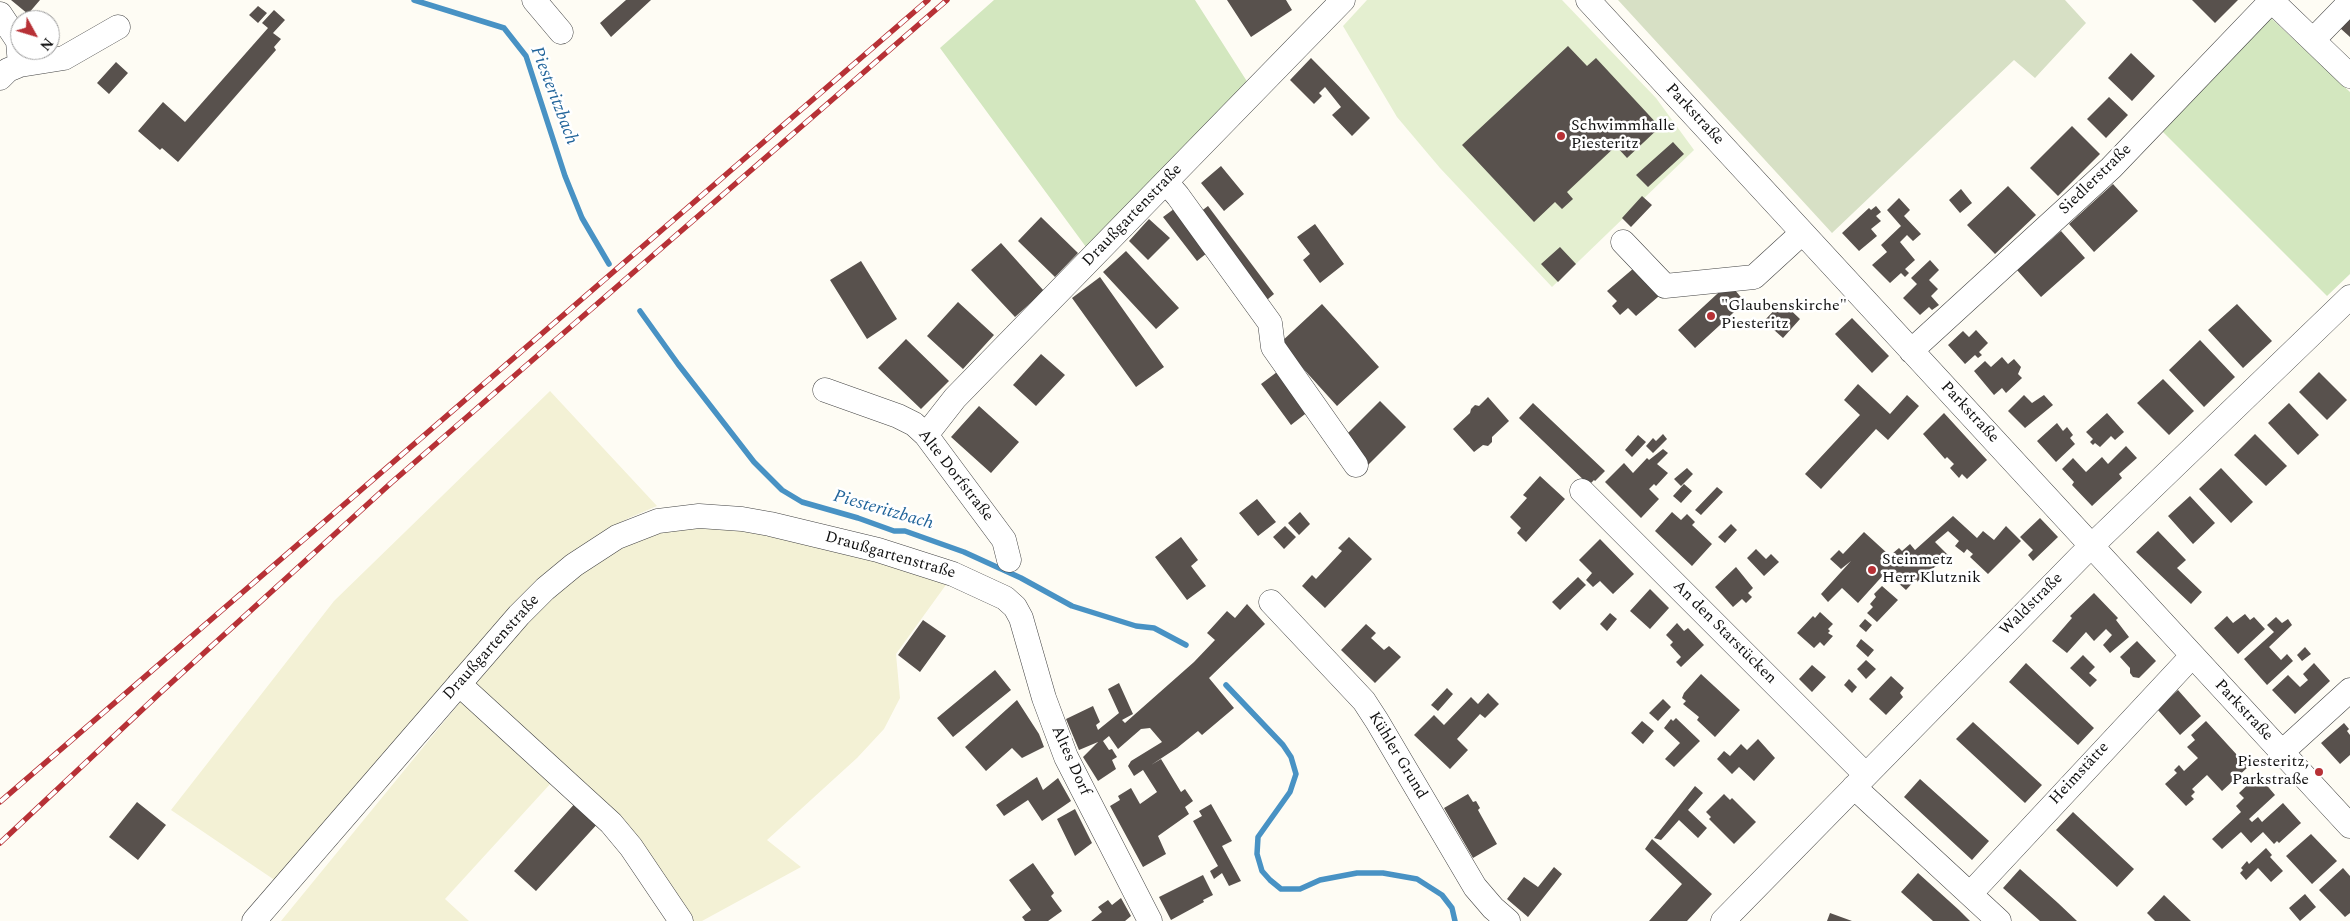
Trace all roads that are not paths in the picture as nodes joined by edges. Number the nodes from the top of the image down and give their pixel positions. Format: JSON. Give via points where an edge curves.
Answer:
{"nodes":[{"id":1,"x":534,"y":0,"type":"edge"},
{"id":2,"x":1343,"y":0,"type":"edge"},
{"id":3,"x":1588,"y":0,"type":"edge"},
{"id":4,"x":2272,"y":0,"type":"edge"},
{"id":5,"x":2350,"y":2,"type":"edge"},
{"id":6,"x":0,"y":14,"type":"edge"},
{"id":7,"x":118,"y":28,"type":"dead end"},
{"id":8,"x":561,"y":32,"type":"dead end"},
{"id":9,"x":2312,"y":40,"type":"junction"},
{"id":10,"x":20,"y":65,"type":"junction"},
{"id":11,"x":2350,"y":76,"type":"edge"},
{"id":12,"x":0,"y":78,"type":"edge"},
{"id":13,"x":1166,"y":182,"type":"junction"},
{"id":14,"x":1802,"y":233,"type":"junction"},
{"id":15,"x":1623,"y":242,"type":"dead end"},
{"id":16,"x":2350,"y":298,"type":"edge"},
{"id":17,"x":1911,"y":350,"type":"junction"},
{"id":18,"x":826,"y":390,"type":"dead end"},
{"id":19,"x":926,"y":435,"type":"junction"},
{"id":20,"x":1356,"y":465,"type":"dead end"},
{"id":21,"x":1582,"y":492,"type":"dead end"},
{"id":22,"x":2092,"y":546,"type":"junction"},
{"id":23,"x":1009,"y":560,"type":"dead end"},
{"id":24,"x":1005,"y":598,"type":"joint"},
{"id":25,"x":1271,"y":602,"type":"dead end"},
{"id":26,"x":2192,"y":656,"type":"junction"},
{"id":27,"x":459,"y":684,"type":"junction"},
{"id":28,"x":2350,"y":690,"type":"edge"},
{"id":29,"x":2282,"y":752,"type":"junction"},
{"id":30,"x":1860,"y":781,"type":"junction"},
{"id":31,"x":2350,"y":826,"type":"edge"},
{"id":32,"x":1970,"y":894,"type":"junction"},
{"id":33,"x":254,"y":921,"type":"edge"},
{"id":34,"x":680,"y":921,"type":"edge"},
{"id":35,"x":1150,"y":921,"type":"edge"},
{"id":36,"x":1508,"y":921,"type":"edge"},
{"id":37,"x":1723,"y":921,"type":"edge"},
{"id":38,"x":1999,"y":921,"type":"edge"}],
"edges":[{"from":1,"to":8,"type":"street"},
{"from":2,"to":13,"type":"street","name":"Draußgartenstraße"},
{"from":3,"to":14,"type":"street","name":"Parkstraße"},
{"from":4,"to":9,"type":"street"},
{"from":4,"to":17,"type":"street","name":"Siedlerstraße","via":[[2111,168]]},
{"from":5,"to":9,"type":"street"},
{"from":6,"to":10,"type":"street","via":[[18,41]]},
{"from":7,"to":10,"type":"street","via":[[64,58]]},
{"from":9,"to":11,"type":"street"},
{"from":10,"to":12,"type":"street"},
{"from":13,"to":19,"type":"street","name":"Draußgartenstraße","via":[[955,398]]},
{"from":13,"to":20,"type":"street","via":[[1270,323],[1274,347]]},
{"from":14,"to":15,"type":"street","via":[[1754,277],[1665,286]]},
{"from":14,"to":17,"type":"street","name":"Parkstraße"},
{"from":16,"to":22,"type":"street","name":"Waldstraße"},
{"from":17,"to":22,"type":"street","name":"Parkstraße"},
{"from":18,"to":19,"type":"street","name":"Alte Dorfstraße","via":[[898,416]]},
{"from":19,"to":23,"type":"street","name":"Alte Dorfstraße","via":[[1004,540]]},
{"from":21,"to":30,"type":"street","name":"An den Starstücken"},
{"from":22,"to":26,"type":"street","name":"Parkstraße"},
{"from":22,"to":30,"type":"street","name":"Waldstraße"},
{"from":24,"to":27,"type":"street","name":"Draußgartenstraße","via":[[954,574],[842,541],[742,519],[679,517],[658,520],[593,551],[574,565],[519,614]]},
{"from":24,"to":35,"type":"street","name":"Altes Dorf","via":[[1021,618],[1044,698],[1066,756]]},
{"from":25,"to":36,"type":"street","name":"Kühler Grund","via":[[1364,701],[1475,887]]},
{"from":26,"to":29,"type":"street","name":"Parkstraße"},
{"from":26,"to":32,"type":"street","name":"Heimstätte"},
{"from":27,"to":33,"type":"street","name":"Draußgartenstraße"},
{"from":27,"to":34,"type":"street","via":[[611,823],[631,847]]},
{"from":28,"to":29,"type":"street"},
{"from":29,"to":31,"type":"street","name":"Parkstraße"},
{"from":30,"to":32,"type":"street"},
{"from":30,"to":37,"type":"street","name":"Waldstraße"},
{"from":32,"to":38,"type":"street"}]}
